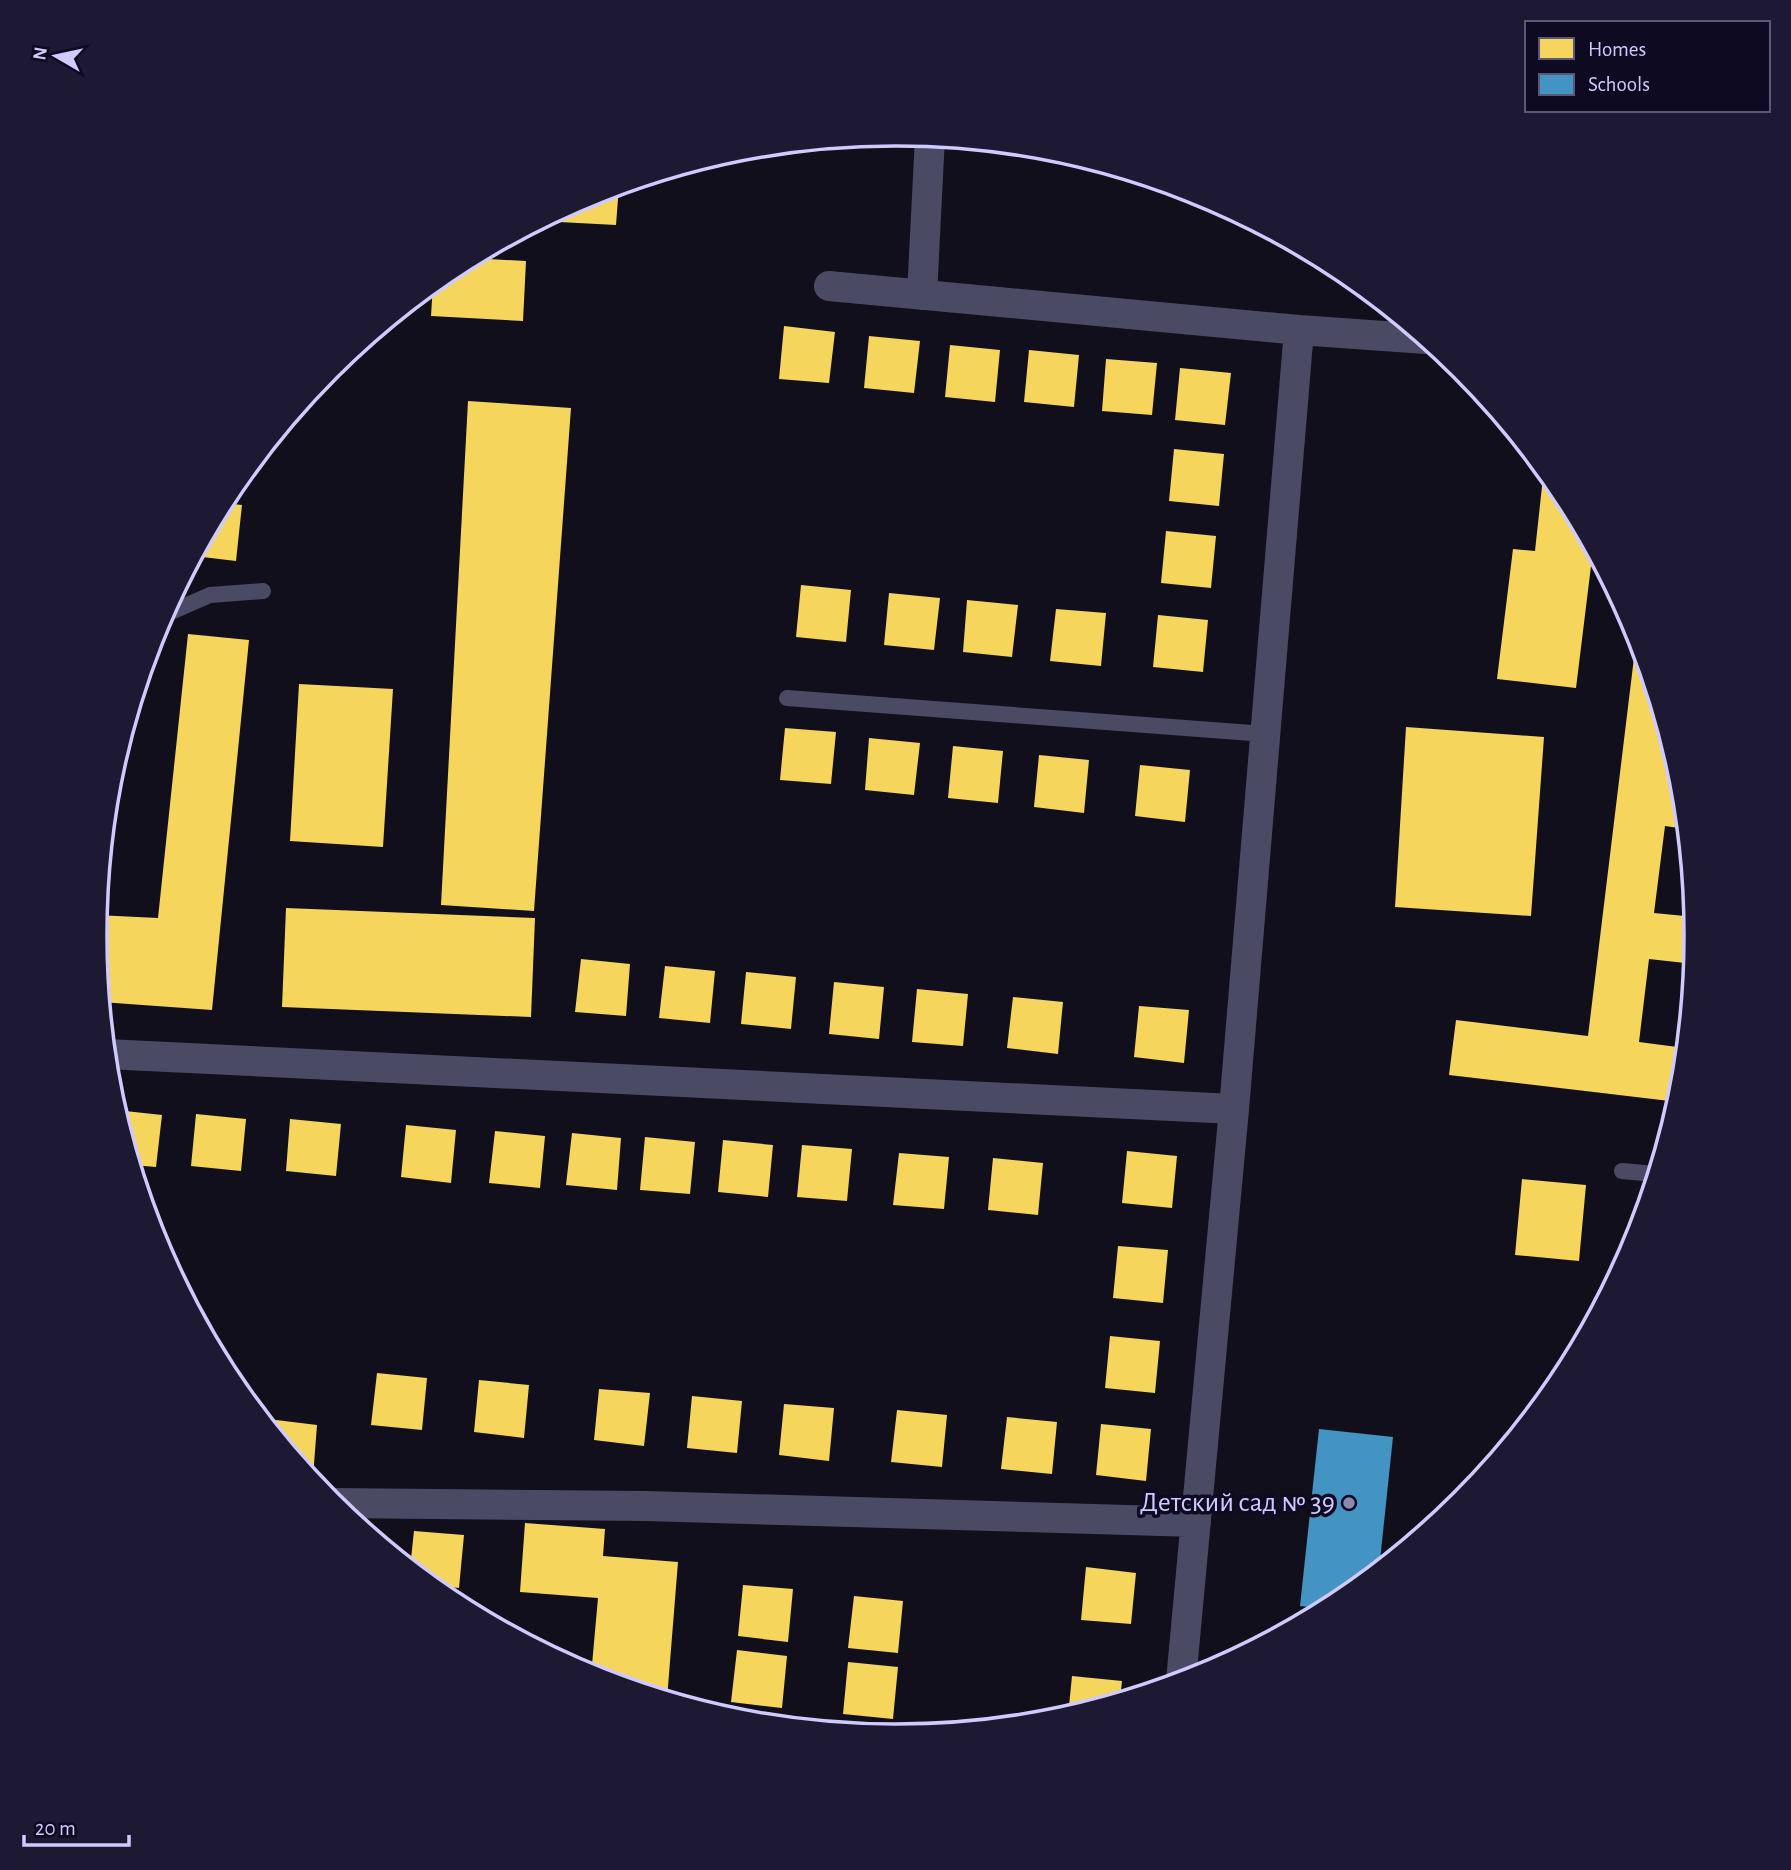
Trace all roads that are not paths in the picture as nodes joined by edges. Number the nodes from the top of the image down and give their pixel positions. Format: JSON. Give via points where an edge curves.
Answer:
{"nodes":[{"id":1,"x":929,"y":147,"type":"edge"},
{"id":2,"x":829,"y":286,"type":"dead end"},
{"id":3,"x":922,"y":295,"type":"junction"},
{"id":4,"x":1299,"y":330,"type":"junction"},
{"id":5,"x":1411,"y":338,"type":"edge"},
{"id":6,"x":263,"y":591,"type":"dead end"},
{"id":7,"x":178,"y":609,"type":"edge"},
{"id":8,"x":786,"y":698,"type":"dead end"},
{"id":9,"x":1265,"y":733,"type":"junction"},
{"id":10,"x":116,"y":1054,"type":"edge"},
{"id":11,"x":1234,"y":1108,"type":"junction"},
{"id":12,"x":1622,"y":1171,"type":"dead end"},
{"id":13,"x":1647,"y":1173,"type":"edge"},
{"id":14,"x":349,"y":1503,"type":"edge"},
{"id":15,"x":1196,"y":1522,"type":"junction"},
{"id":16,"x":1182,"y":1670,"type":"edge"}],
"edges":[{"from":1,"to":3,"type":"street"},
{"from":2,"to":3,"type":"street"},
{"from":3,"to":4,"type":"street"},
{"from":4,"to":5,"type":"street"},
{"from":4,"to":9,"type":"street"},
{"from":6,"to":7,"type":"lane","via":[[209,595]]},
{"from":8,"to":9,"type":"lane"},
{"from":9,"to":11,"type":"street"},
{"from":10,"to":11,"type":"street"},
{"from":11,"to":15,"type":"street"},
{"from":12,"to":13,"type":"lane"},
{"from":14,"to":15,"type":"street","via":[[646,1506]]},
{"from":15,"to":16,"type":"street"}]}
